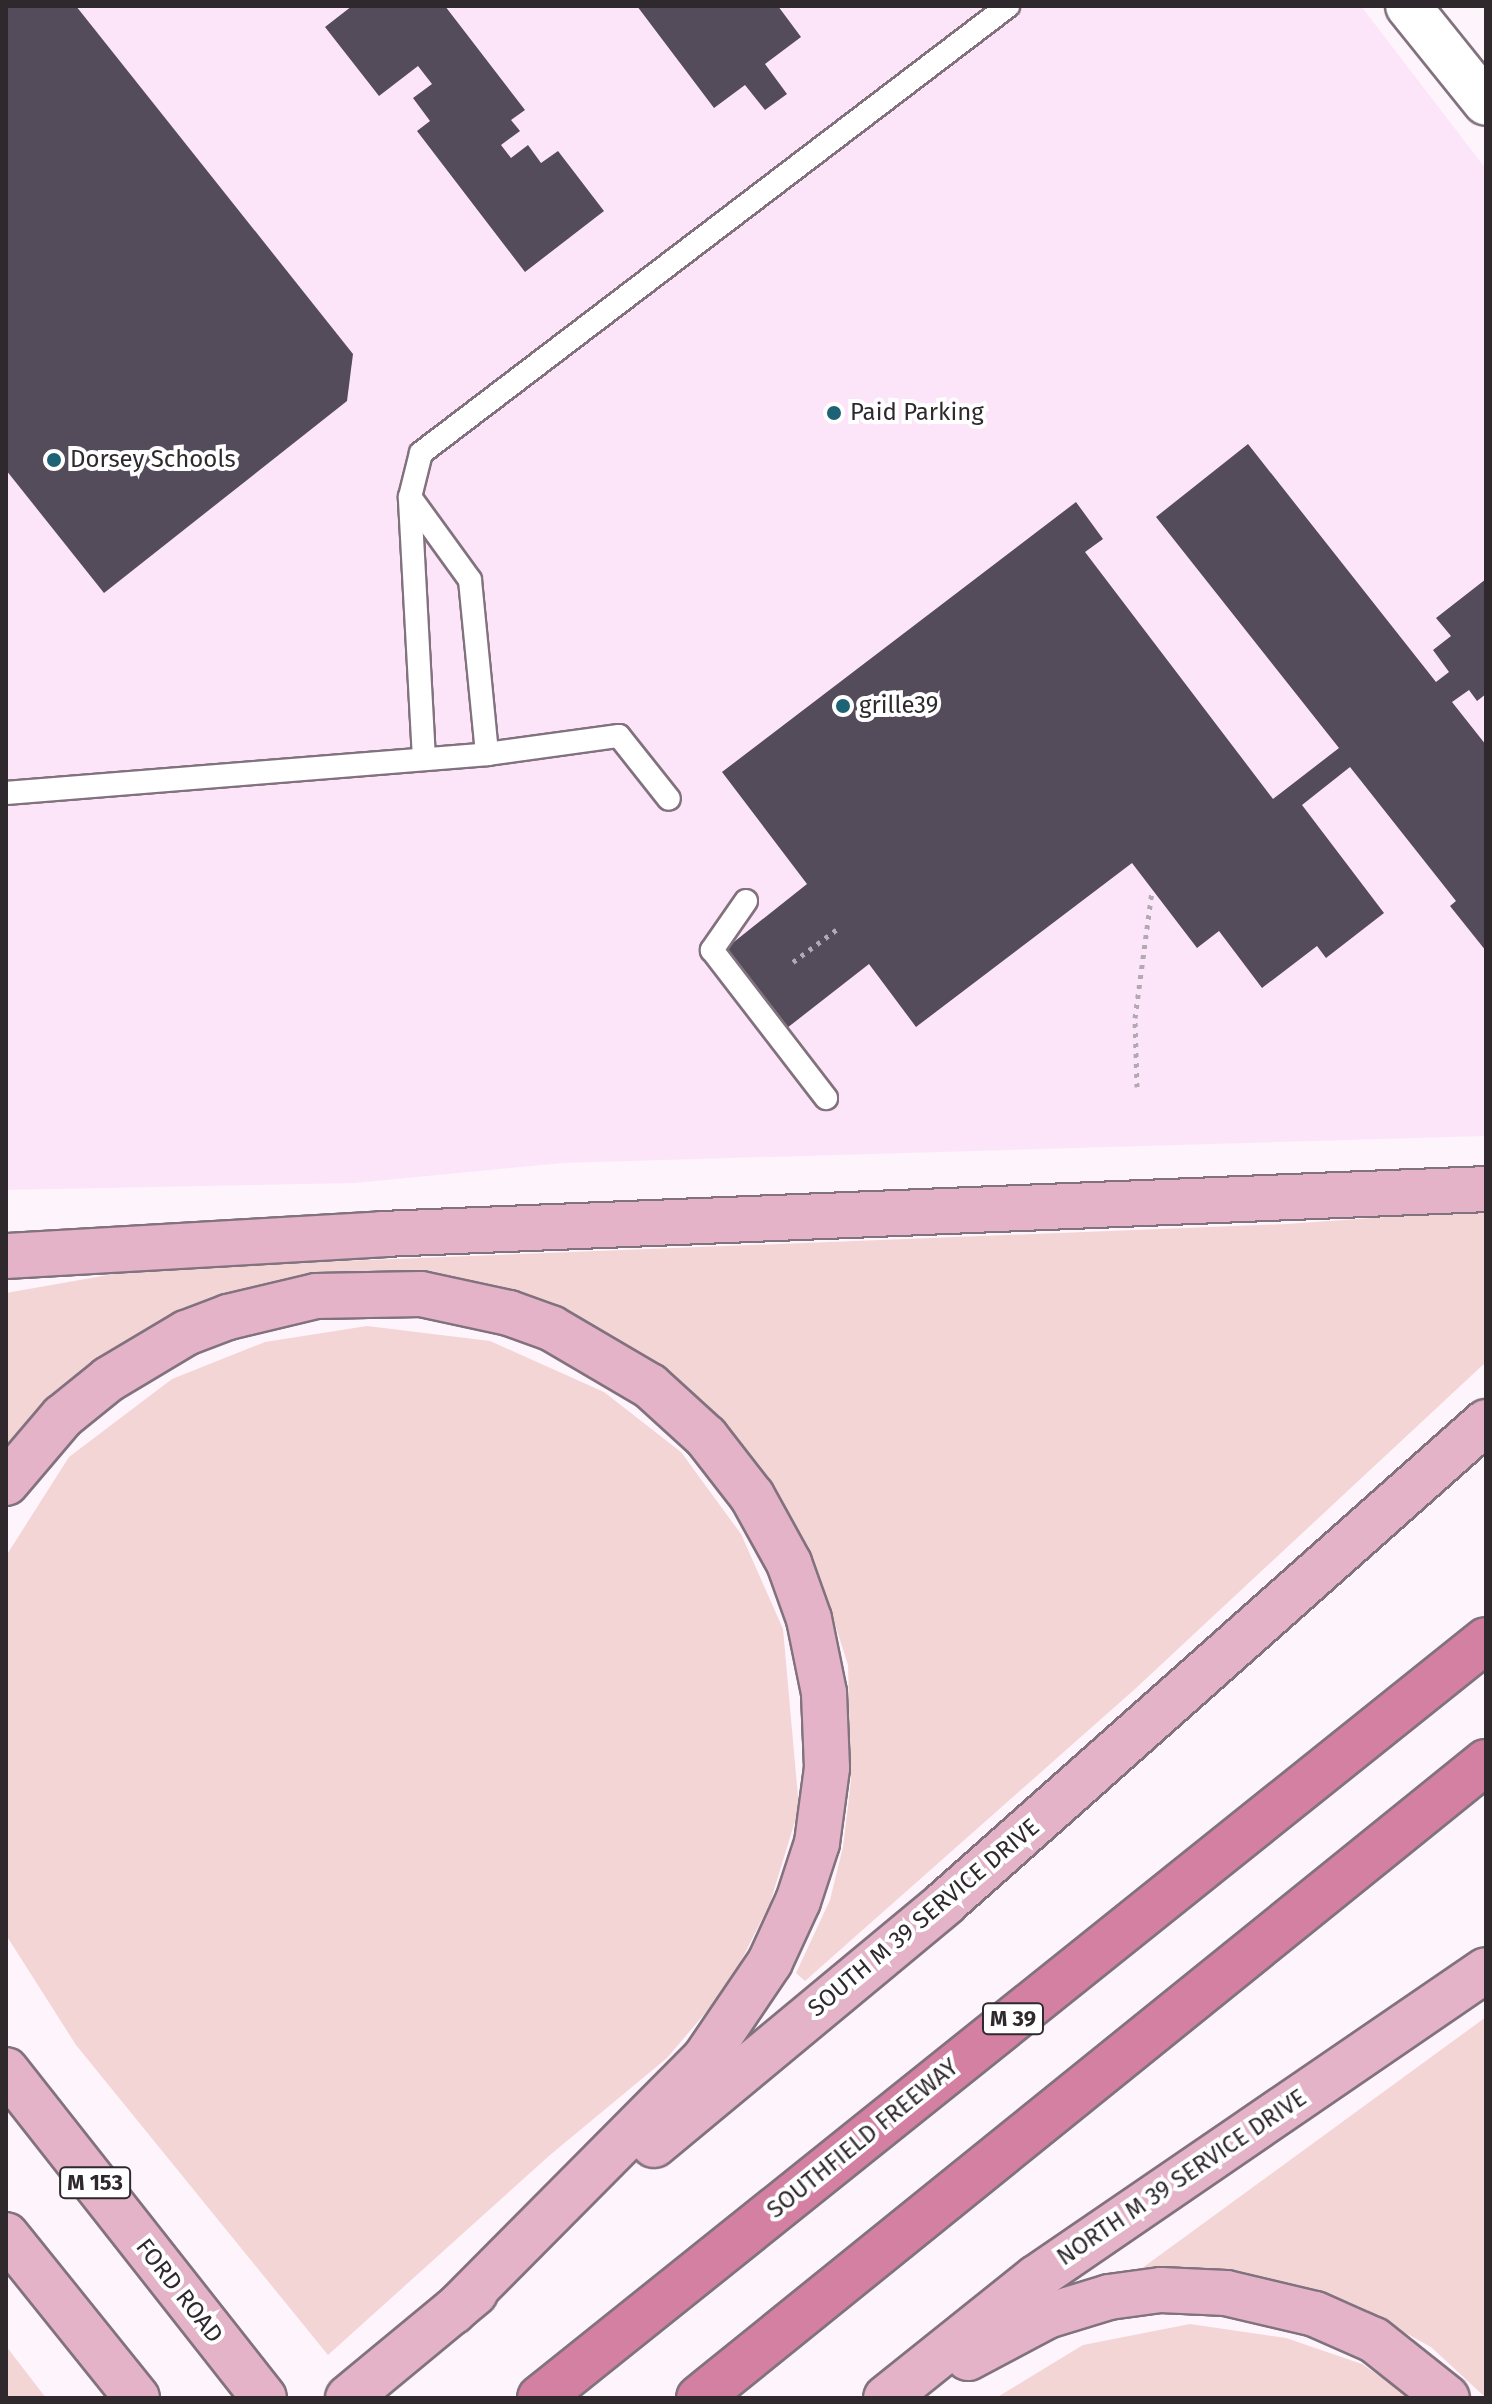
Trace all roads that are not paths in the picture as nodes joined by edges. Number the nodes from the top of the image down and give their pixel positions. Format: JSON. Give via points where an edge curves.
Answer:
{"nodes":[{"id":1,"x":1008,"y":6,"type":"edge"},
{"id":2,"x":1408,"y":6,"type":"edge"},
{"id":3,"x":1486,"y":103,"type":"edge"},
{"id":4,"x":410,"y":497,"type":"junction"},
{"id":5,"x":487,"y":754,"type":"junction"},
{"id":6,"x":424,"y":759,"type":"junction"},
{"id":7,"x":6,"y":793,"type":"edge"},
{"id":8,"x":669,"y":799,"type":"dead end"},
{"id":9,"x":746,"y":901,"type":"dead end"},
{"id":10,"x":826,"y":1098,"type":"dead end"},
{"id":11,"x":1486,"y":1189,"type":"edge"},
{"id":12,"x":6,"y":1256,"type":"edge"},
{"id":13,"x":1486,"y":1422,"type":"edge"},
{"id":14,"x":6,"y":1483,"type":"edge"},
{"id":15,"x":1486,"y":1640,"type":"edge"},
{"id":16,"x":1486,"y":1762,"type":"edge"},
{"id":17,"x":1486,"y":1970,"type":"edge"},
{"id":18,"x":6,"y":2070,"type":"edge"},
{"id":19,"x":6,"y":2235,"type":"edge"},
{"id":20,"x":453,"y":2312,"type":"junction"},
{"id":21,"x":130,"y":2388,"type":"edge"},
{"id":22,"x":264,"y":2398,"type":"edge"},
{"id":23,"x":348,"y":2398,"type":"edge"},
{"id":24,"x":540,"y":2398,"type":"edge"},
{"id":25,"x":699,"y":2398,"type":"edge"},
{"id":26,"x":886,"y":2398,"type":"edge"},
{"id":27,"x":894,"y":2398,"type":"edge"},
{"id":28,"x":1447,"y":2398,"type":"edge"}],
"edges":[{"from":1,"to":4,"type":"lane","via":[[421,453]]},
{"from":2,"to":3,"type":"street"},
{"from":4,"to":5,"type":"lane","via":[[470,580]]},
{"from":4,"to":6,"type":"lane"},
{"from":5,"to":6,"type":"lane"},
{"from":5,"to":8,"type":"lane","via":[[619,736]]},
{"from":6,"to":7,"type":"lane"},
{"from":9,"to":10,"type":"lane","via":[[712,950]]},
{"from":11,"to":12,"type":"main road","via":[[382,1234]]},
{"from":13,"to":20,"type":"main road","name":"SOUTH M 39 SERVICE DRIVE","via":[[945,1903]]},
{"from":14,"to":20,"type":"main road","via":[[62,1417],[109,1379],[186,1333],[242,1312],[316,1296],[421,1294],[551,1328],[650,1386],[706,1437],[752,1496],[781,1549],[809,1619],[824,1693],[827,1768],[817,1843],[798,1901],[770,1962],[705,2058]]},
{"from":15,"to":24,"type":"highway","name":"SOUTHFIELD FREEWAY","number":"M 39"},
{"from":16,"to":25,"type":"highway"},
{"from":17,"to":26,"type":"main road","name":"NORTH M 39 SERVICE DRIVE","via":[[1036,2278]]},
{"from":18,"to":22,"type":"main road","name":"FORD ROAD","number":"M 153"},
{"from":19,"to":21,"type":"main road"},
{"from":20,"to":23,"type":"main road","name":"SOUTH M 39 SERVICE DRIVE"},
{"from":27,"to":28,"type":"main road","via":[[1047,2316],[1109,2297],[1161,2290],[1226,2293],[1315,2314],[1374,2340]]}]}
